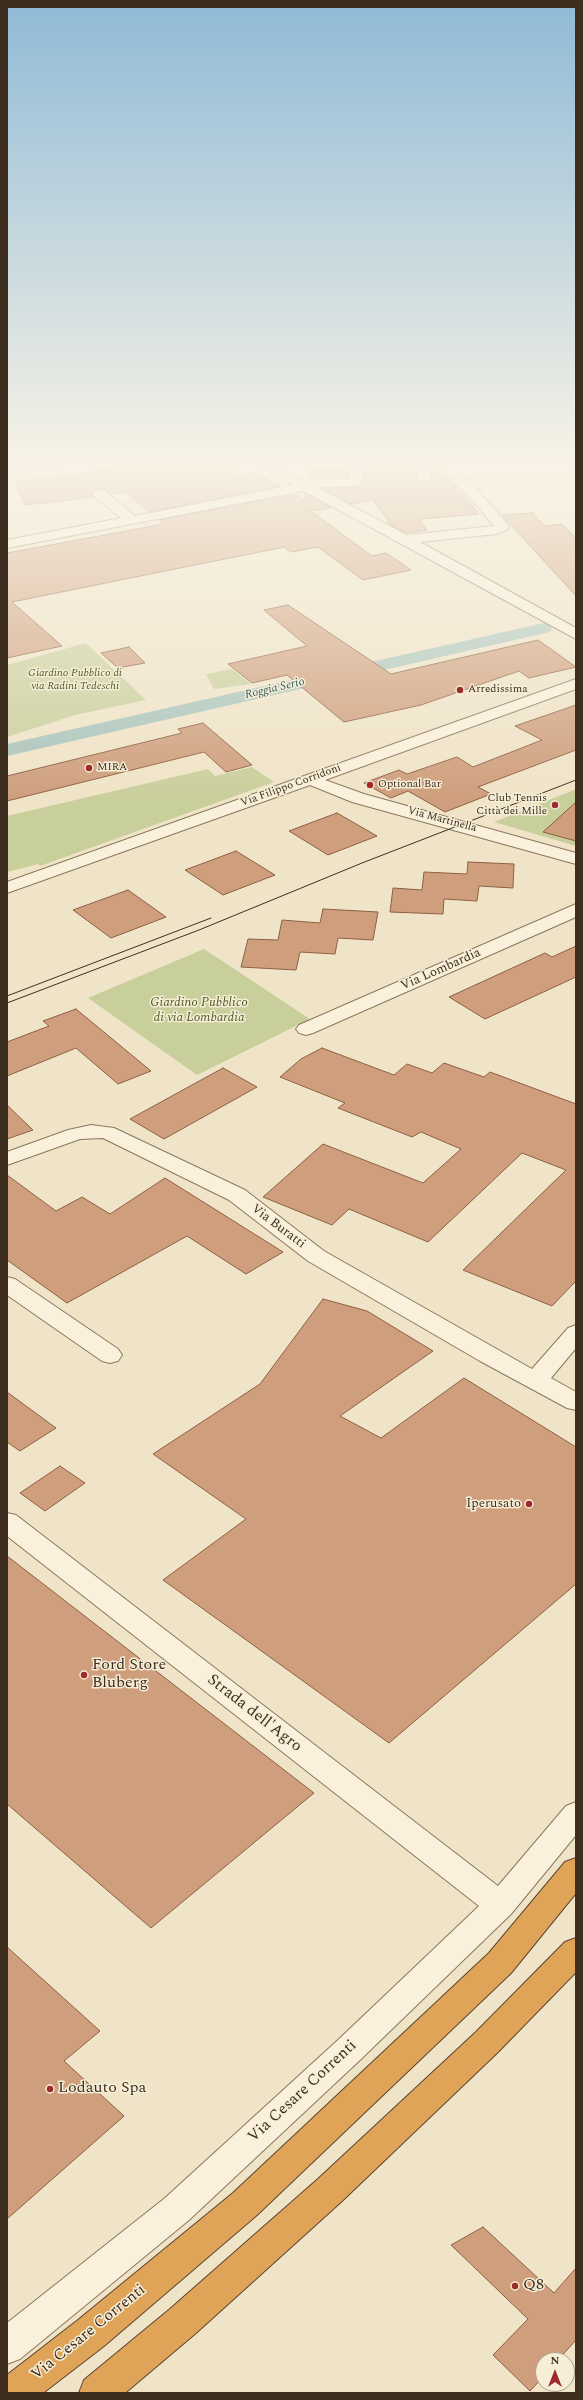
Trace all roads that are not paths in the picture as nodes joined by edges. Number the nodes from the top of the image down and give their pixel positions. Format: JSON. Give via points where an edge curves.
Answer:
{"nodes":[{"id":1,"x":467,"y":575,"type":"edge"},
{"id":2,"x":576,"y":634,"type":"edge"},
{"id":3,"x":576,"y":684,"type":"edge"},
{"id":4,"x":309,"y":779,"type":"junction"},
{"id":5,"x":576,"y":859,"type":"edge"},
{"id":6,"x":7,"y":888,"type":"edge"},
{"id":7,"x":576,"y":910,"type":"edge"},
{"id":8,"x":306,"y":1029,"type":"dead end"},
{"id":9,"x":7,"y":1159,"type":"edge"},
{"id":10,"x":7,"y":1284,"type":"edge"},
{"id":11,"x":576,"y":1333,"type":"edge"},
{"id":12,"x":110,"y":1355,"type":"dead end"},
{"id":13,"x":536,"y":1380,"type":"junction"},
{"id":14,"x":576,"y":1402,"type":"edge"},
{"id":15,"x":7,"y":1522,"type":"edge"},
{"id":16,"x":576,"y":1814,"type":"edge"},
{"id":17,"x":576,"y":1871,"type":"edge"},
{"id":18,"x":500,"y":1905,"type":"junction"},
{"id":19,"x":576,"y":1951,"type":"edge"},
{"id":20,"x":7,"y":2346,"type":"edge"},
{"id":21,"x":13,"y":2393,"type":"edge"},
{"id":22,"x":97,"y":2393,"type":"edge"}],
"edges":[{"from":1,"to":2,"type":"street"},
{"from":3,"to":4,"type":"street","name":"Via Filippo Corridoni"},
{"from":4,"to":5,"type":"street","name":"Via Martinella","via":[[358,798],[477,829]]},
{"from":4,"to":6,"type":"street","name":"Via Filippo Corridoni"},
{"from":7,"to":8,"type":"street","name":"Via Lombardia"},
{"from":9,"to":13,"type":"street","name":"Via Buratti","via":[[75,1134],[106,1132],[237,1195],[316,1256]]},
{"from":10,"to":12,"type":"street"},
{"from":11,"to":13,"type":"street"},
{"from":13,"to":14,"type":"street","name":"Via Buratti"},
{"from":15,"to":18,"type":"street","name":"Strada dell'Agro"},
{"from":16,"to":18,"type":"street","name":"Via Cesare Correnti"},
{"from":17,"to":21,"type":"highway","name":"Via Cesare Correnti","via":[[500,1963],[245,2204],[92,2333]]},
{"from":18,"to":20,"type":"street","name":"Via Cesare Correnti","via":[[349,2050],[177,2209]]},
{"from":19,"to":22,"type":"highway","via":[[487,2042],[330,2190],[183,2321]]}]}
